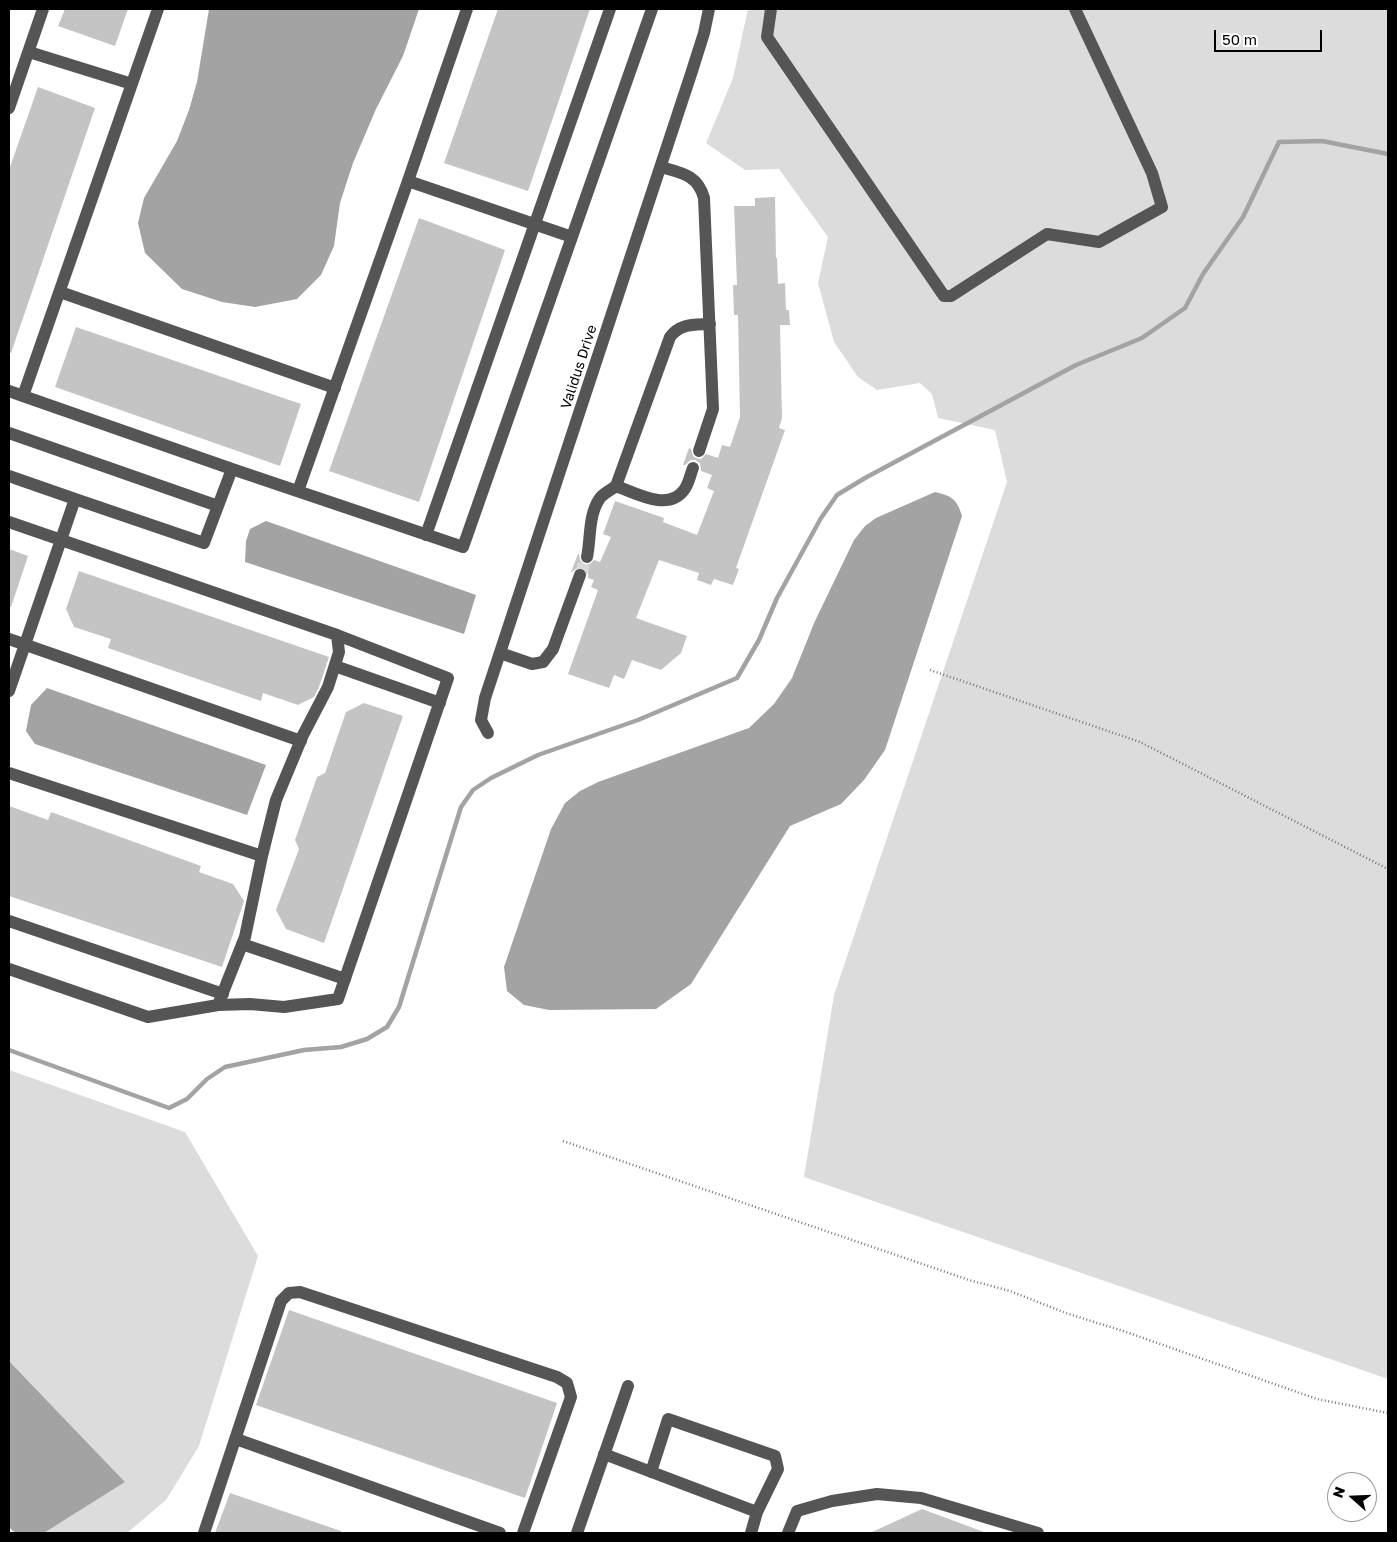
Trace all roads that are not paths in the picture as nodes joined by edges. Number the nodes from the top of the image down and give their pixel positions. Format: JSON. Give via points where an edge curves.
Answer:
{"nodes":[{"id":1,"x":43,"y":9,"type":"edge"},
{"id":2,"x":158,"y":9,"type":"edge"},
{"id":3,"x":466,"y":9,"type":"edge"},
{"id":4,"x":610,"y":9,"type":"edge"},
{"id":5,"x":652,"y":9,"type":"edge"},
{"id":6,"x":709,"y":9,"type":"edge"},
{"id":7,"x":771,"y":9,"type":"edge"},
{"id":8,"x":1075,"y":9,"type":"edge"},
{"id":9,"x":29,"y":52,"type":"junction"},
{"id":10,"x":132,"y":84,"type":"junction"},
{"id":11,"x":9,"y":108,"type":"edge"},
{"id":12,"x":661,"y":167,"type":"junction"},
{"id":13,"x":408,"y":181,"type":"junction"},
{"id":14,"x":535,"y":224,"type":"junction"},
{"id":15,"x":572,"y":237,"type":"junction"},
{"id":16,"x":60,"y":292,"type":"junction"},
{"id":17,"x":710,"y":324,"type":"junction"},
{"id":18,"x":335,"y":388,"type":"junction"},
{"id":19,"x":9,"y":391,"type":"edge"},
{"id":20,"x":23,"y":396,"type":"junction"},
{"id":21,"x":9,"y":432,"type":"edge"},
{"id":22,"x":699,"y":451,"type":"dead end"},
{"id":23,"x":693,"y":468,"type":"dead end"},
{"id":24,"x":232,"y":469,"type":"junction"},
{"id":25,"x":9,"y":476,"type":"edge"},
{"id":26,"x":616,"y":486,"type":"junction"},
{"id":27,"x":298,"y":491,"type":"junction"},
{"id":28,"x":75,"y":499,"type":"junction"},
{"id":29,"x":218,"y":506,"type":"junction"},
{"id":30,"x":9,"y":522,"type":"edge"},
{"id":31,"x":426,"y":535,"type":"junction"},
{"id":32,"x":61,"y":540,"type":"junction"},
{"id":33,"x":587,"y":558,"type":"tunnel mouth"},
{"id":34,"x":580,"y":575,"type":"tunnel mouth"},
{"id":35,"x":337,"y":635,"type":"junction"},
{"id":36,"x":9,"y":639,"type":"edge"},
{"id":37,"x":25,"y":644,"type":"junction"},
{"id":38,"x":500,"y":653,"type":"junction"},
{"id":39,"x":335,"y":666,"type":"junction"},
{"id":40,"x":9,"y":691,"type":"edge"},
{"id":41,"x":440,"y":703,"type":"junction"},
{"id":42,"x":488,"y":733,"type":"dead end"},
{"id":43,"x":301,"y":741,"type":"junction"},
{"id":44,"x":9,"y":773,"type":"edge"},
{"id":45,"x":262,"y":856,"type":"junction"},
{"id":46,"x":9,"y":921,"type":"edge"},
{"id":47,"x":242,"y":944,"type":"junction"},
{"id":48,"x":9,"y":969,"type":"edge"},
{"id":49,"x":345,"y":979,"type":"junction"},
{"id":50,"x":220,"y":999,"type":"junction"},
{"id":51,"x":628,"y":1386,"type":"dead end"},
{"id":52,"x":236,"y":1439,"type":"junction"},
{"id":53,"x":604,"y":1454,"type":"junction"},
{"id":54,"x":651,"y":1472,"type":"junction"},
{"id":55,"x":757,"y":1512,"type":"junction"},
{"id":56,"x":1014,"y":1530,"type":"edge"},
{"id":57,"x":204,"y":1533,"type":"edge"},
{"id":58,"x":500,"y":1533,"type":"edge"},
{"id":59,"x":522,"y":1533,"type":"edge"},
{"id":60,"x":577,"y":1533,"type":"edge"},
{"id":61,"x":751,"y":1533,"type":"edge"},
{"id":62,"x":788,"y":1533,"type":"edge"},
{"id":63,"x":1038,"y":1533,"type":"edge"}],
"edges":[{"from":1,"to":9,"type":"street"},
{"from":2,"to":10,"type":"street"},
{"from":3,"to":13,"type":"street"},
{"from":4,"to":14,"type":"street"},
{"from":5,"to":15,"type":"street"},
{"from":6,"to":12,"type":"street","name":"Validus Drive"},
{"from":7,"to":8,"type":"street","via":[[767,37],[944,296],[951,296],[1047,234],[1099,242],[1162,207],[1152,173]]},
{"from":9,"to":10,"type":"street"},
{"from":9,"to":11,"type":"street"},
{"from":10,"to":16,"type":"street"},
{"from":12,"to":17,"type":"street","via":[[690,177],[702,189]]},
{"from":12,"to":38,"type":"street","name":"Validus Drive"},
{"from":13,"to":14,"type":"street"},
{"from":13,"to":18,"type":"street"},
{"from":14,"to":15,"type":"street"},
{"from":14,"to":31,"type":"street"},
{"from":15,"to":31,"type":"street","via":[[463,548]]},
{"from":16,"to":18,"type":"street"},
{"from":16,"to":20,"type":"street"},
{"from":17,"to":22,"type":"street","via":[[713,409]]},
{"from":17,"to":26,"type":"street","via":[[686,325],[670,337]]},
{"from":18,"to":27,"type":"street"},
{"from":19,"to":20,"type":"street"},
{"from":20,"to":24,"type":"street"},
{"from":21,"to":29,"type":"street"},
{"from":23,"to":26,"type":"street","via":[[685,490],[668,501],[658,501]]},
{"from":24,"to":27,"type":"street"},
{"from":24,"to":29,"type":"street"},
{"from":25,"to":28,"type":"street"},
{"from":26,"to":33,"type":"street","via":[[600,498],[593,512]]},
{"from":27,"to":31,"type":"street"},
{"from":28,"to":29,"type":"street","via":[[204,543]]},
{"from":28,"to":32,"type":"street"},
{"from":30,"to":32,"type":"street"},
{"from":32,"to":35,"type":"street"},
{"from":32,"to":37,"type":"street"},
{"from":34,"to":38,"type":"street","via":[[554,649],[543,662],[532,664]]},
{"from":35,"to":39,"type":"street","via":[[340,652]]},
{"from":35,"to":41,"type":"street","via":[[448,678]]},
{"from":36,"to":37,"type":"street"},
{"from":37,"to":40,"type":"street"},
{"from":37,"to":43,"type":"street"},
{"from":38,"to":42,"type":"street","name":"Validus Drive","via":[[485,698],[482,720]]},
{"from":39,"to":41,"type":"street"},
{"from":39,"to":43,"type":"street"},
{"from":41,"to":49,"type":"street"},
{"from":43,"to":45,"type":"street","via":[[276,800]]},
{"from":44,"to":45,"type":"street"},
{"from":45,"to":47,"type":"street"},
{"from":46,"to":50,"type":"street"},
{"from":47,"to":49,"type":"street"},
{"from":47,"to":50,"type":"street"},
{"from":48,"to":50,"type":"street","via":[[148,1017]]},
{"from":49,"to":50,"type":"street","via":[[338,999],[284,1007]]},
{"from":51,"to":53,"type":"street"},
{"from":52,"to":57,"type":"street"},
{"from":52,"to":58,"type":"street"},
{"from":52,"to":59,"type":"street","via":[[282,1301],[289,1293],[300,1292],[566,1382],[571,1397]]},
{"from":53,"to":54,"type":"street"},
{"from":53,"to":60,"type":"street"},
{"from":54,"to":55,"type":"street"},
{"from":54,"to":55,"type":"street","via":[[668,1418],[775,1456],[778,1469]]},
{"from":55,"to":61,"type":"street"},
{"from":56,"to":62,"type":"street","via":[[921,1498],[877,1494],[796,1511]]},
{"from":56,"to":63,"type":"street"}]}
